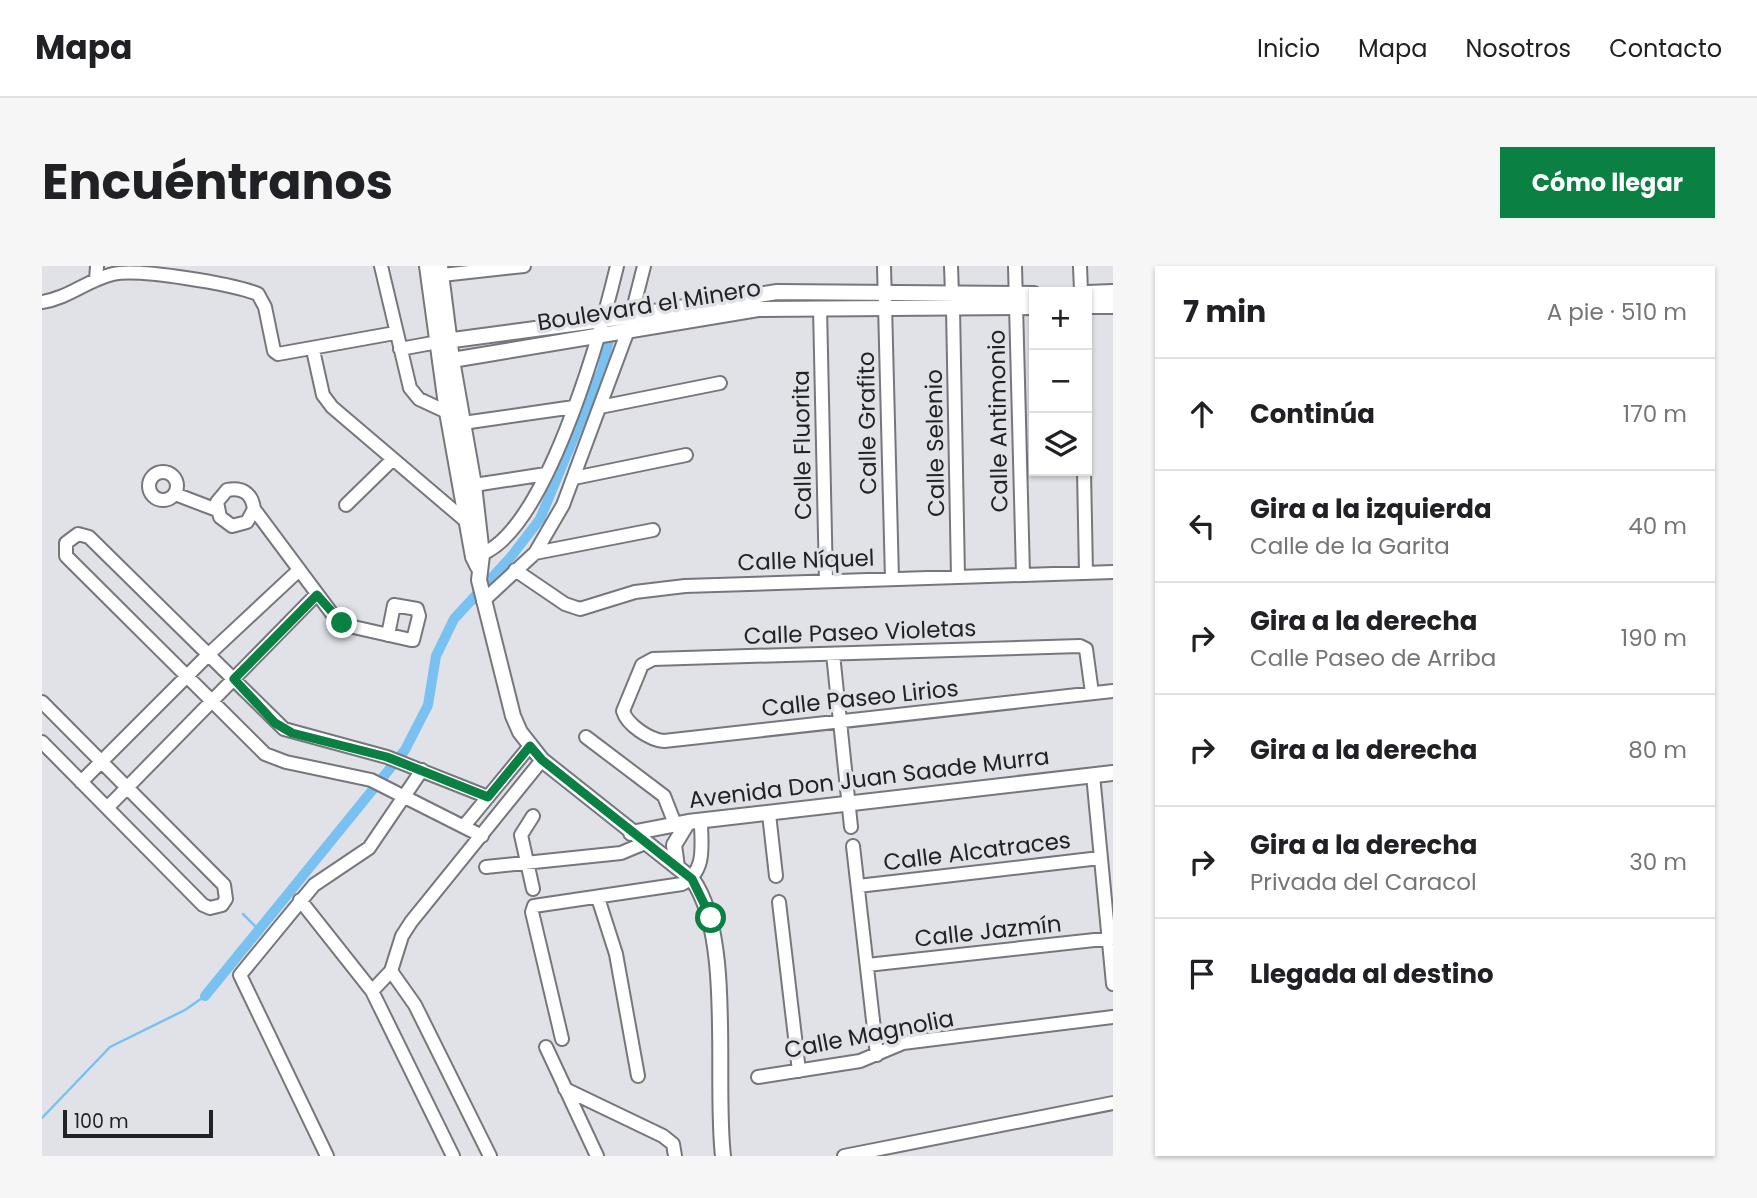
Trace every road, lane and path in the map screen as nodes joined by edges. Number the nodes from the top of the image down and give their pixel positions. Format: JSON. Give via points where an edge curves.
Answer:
{"nodes":[{"id":1,"x":97,"y":266,"type":"edge"},
{"id":2,"x":381,"y":266,"type":"edge"},
{"id":3,"x":428,"y":266,"type":"edge"},
{"id":4,"x":524,"y":266,"type":"edge"},
{"id":5,"x":617,"y":266,"type":"edge"},
{"id":6,"x":644,"y":266,"type":"edge"},
{"id":7,"x":884,"y":266,"type":"edge"},
{"id":8,"x":951,"y":266,"type":"edge"},
{"id":9,"x":1015,"y":266,"type":"edge"},
{"id":10,"x":1080,"y":266,"type":"edge"},
{"id":11,"x":441,"y":270,"type":"edge"},
{"id":12,"x":96,"y":280,"type":"junction"},
{"id":13,"x":1081,"y":287,"type":"edge"},
{"id":14,"x":1113,"y":292,"type":"edge"},
{"id":15,"x":1092,"y":293,"type":"edge"},
{"id":16,"x":1029,"y":295,"type":"edge"},
{"id":17,"x":1016,"y":300,"type":"junction"},
{"id":18,"x":885,"y":301,"type":"junction"},
{"id":19,"x":952,"y":301,"type":"junction"},
{"id":20,"x":42,"y":302,"type":"edge"},
{"id":21,"x":1029,"y":305,"type":"edge"},
{"id":22,"x":1092,"y":306,"type":"edge"},
{"id":23,"x":1113,"y":306,"type":"edge"},
{"id":24,"x":820,"y":308,"type":"junction"},
{"id":25,"x":615,"y":318,"type":"junction"},
{"id":26,"x":395,"y":333,"type":"junction"},
{"id":27,"x":612,"y":335,"type":"junction"},
{"id":28,"x":444,"y":341,"type":"junction"},
{"id":29,"x":313,"y":349,"type":"junction"},
{"id":30,"x":400,"y":349,"type":"junction"},
{"id":31,"x":446,"y":361,"type":"junction"},
{"id":32,"x":720,"y":383,"type":"dead end"},
{"id":33,"x":574,"y":407,"type":"junction"},
{"id":34,"x":600,"y":407,"type":"junction"},
{"id":35,"x":447,"y":412,"type":"junction"},
{"id":36,"x":463,"y":423,"type":"junction"},
{"id":37,"x":686,"y":455,"type":"dead end"},
{"id":38,"x":391,"y":461,"type":"junction"},
{"id":39,"x":546,"y":474,"type":"junction"},
{"id":40,"x":1084,"y":476,"type":"edge"},
{"id":41,"x":574,"y":478,"type":"junction"},
{"id":42,"x":474,"y":485,"type":"junction"},
{"id":43,"x":175,"y":494,"type":"dead end"},
{"id":44,"x":346,"y":505,"type":"dead end"},
{"id":45,"x":254,"y":509,"type":"junction"},
{"id":46,"x":217,"y":510,"type":"junction"},
{"id":47,"x":467,"y":522,"type":"junction"},
{"id":48,"x":653,"y":530,"type":"dead end"},
{"id":49,"x":535,"y":552,"type":"junction"},
{"id":50,"x":478,"y":565,"type":"junction"},
{"id":51,"x":299,"y":570,"type":"junction"},
{"id":52,"x":515,"y":570,"type":"junction"},
{"id":53,"x":1113,"y":572,"type":"edge"},
{"id":54,"x":1086,"y":573,"type":"junction"},
{"id":55,"x":1023,"y":575,"type":"junction"},
{"id":56,"x":958,"y":577,"type":"junction"},
{"id":57,"x":892,"y":579,"type":"junction"},
{"id":58,"x":826,"y":581,"type":"junction"},
{"id":59,"x":317,"y":595,"type":"junction"},
{"id":60,"x":482,"y":599,"type":"junction"},
{"id":61,"x":388,"y":635,"type":"junction"},
{"id":62,"x":209,"y":654,"type":"junction"},
{"id":63,"x":833,"y":654,"type":"junction"},
{"id":64,"x":188,"y":675,"type":"junction"},
{"id":65,"x":234,"y":679,"type":"junction"},
{"id":66,"x":1113,"y":691,"type":"edge"},
{"id":67,"x":1092,"y":693,"type":"junction"},
{"id":68,"x":212,"y":699,"type":"junction"},
{"id":69,"x":42,"y":702,"type":"edge"},
{"id":70,"x":623,"y":711,"type":"joint"},
{"id":71,"x":839,"y":722,"type":"junction"},
{"id":72,"x":586,"y":737,"type":"dead end"},
{"id":73,"x":42,"y":742,"type":"edge"},
{"id":74,"x":530,"y":746,"type":"junction"},
{"id":75,"x":542,"y":760,"type":"junction"},
{"id":76,"x":102,"y":761,"type":"junction"},
{"id":77,"x":422,"y":770,"type":"junction"},
{"id":78,"x":1113,"y":773,"type":"edge"},
{"id":79,"x":1093,"y":775,"type":"junction"},
{"id":80,"x":81,"y":782,"type":"junction"},
{"id":81,"x":128,"y":786,"type":"junction"},
{"id":82,"x":404,"y":796,"type":"junction"},
{"id":83,"x":488,"y":797,"type":"junction"},
{"id":84,"x":848,"y":804,"type":"junction"},
{"id":85,"x":108,"y":807,"type":"junction"},
{"id":86,"x":769,"y":814,"type":"junction"},
{"id":87,"x":533,"y":816,"type":"dead end"},
{"id":88,"x":688,"y":822,"type":"junction"},
{"id":89,"x":464,"y":826,"type":"junction"},
{"id":90,"x":851,"y":827,"type":"dead end"},
{"id":91,"x":631,"y":833,"type":"junction"},
{"id":92,"x":482,"y":836,"type":"junction"},
{"id":93,"x":645,"y":843,"type":"junction"},
{"id":94,"x":853,"y":846,"type":"dead end"},
{"id":95,"x":625,"y":853,"type":"junction"},
{"id":96,"x":1100,"y":858,"type":"junction"},
{"id":97,"x":527,"y":861,"type":"junction"},
{"id":98,"x":486,"y":867,"type":"dead end"},
{"id":99,"x":677,"y":867,"type":"junction"},
{"id":100,"x":776,"y":876,"type":"dead end"},
{"id":101,"x":692,"y":879,"type":"junction"},
{"id":102,"x":858,"y":886,"type":"junction"},
{"id":103,"x":533,"y":889,"type":"dead end"},
{"id":104,"x":598,"y":898,"type":"junction"},
{"id":105,"x":300,"y":900,"type":"junction"},
{"id":106,"x":779,"y":902,"type":"dead end"},
{"id":107,"x":1110,"y":938,"type":"edge"},
{"id":108,"x":867,"y":965,"type":"junction"},
{"id":109,"x":391,"y":971,"type":"junction"},
{"id":110,"x":1113,"y":984,"type":"edge"},
{"id":111,"x":372,"y":991,"type":"junction"},
{"id":112,"x":1113,"y":1017,"type":"edge"},
{"id":113,"x":562,"y":1039,"type":"dead end"},
{"id":114,"x":546,"y":1046,"type":"dead end"},
{"id":115,"x":877,"y":1055,"type":"junction"},
{"id":116,"x":799,"y":1070,"type":"junction"},
{"id":117,"x":638,"y":1076,"type":"dead end"},
{"id":118,"x":758,"y":1077,"type":"dead end"},
{"id":119,"x":565,"y":1089,"type":"junction"},
{"id":120,"x":1113,"y":1102,"type":"edge"},
{"id":121,"x":327,"y":1156,"type":"edge"},
{"id":122,"x":453,"y":1156,"type":"edge"},
{"id":123,"x":489,"y":1156,"type":"edge"},
{"id":124,"x":597,"y":1156,"type":"edge"},
{"id":125,"x":675,"y":1156,"type":"edge"},
{"id":126,"x":723,"y":1156,"type":"edge"},
{"id":127,"x":844,"y":1156,"type":"edge"}],
"edges":[{"from":1,"to":12,"type":"street"},
{"from":2,"to":26,"type":"street"},
{"from":3,"to":28,"type":"street"},
{"from":4,"to":11,"type":"street"},
{"from":5,"to":25,"type":"street"},
{"from":6,"to":25,"type":"street"},
{"from":7,"to":18,"type":"street","name":"Calle Grafito"},
{"from":8,"to":19,"type":"street","name":"Calle Selenio"},
{"from":9,"to":17,"type":"street","name":"Calle Antimonio"},
{"from":10,"to":13,"type":"street"},
{"from":11,"to":28,"type":"street"},
{"from":12,"to":20,"type":"street","via":[[63,298]]},
{"from":12,"to":29,"type":"street","via":[[144,273],[258,295],[275,353]]},
{"from":14,"to":15,"type":"street"},
{"from":16,"to":17,"type":"street","name":"Boulevard el Minero"},
{"from":17,"to":19,"type":"street","name":"Boulevard el Minero"},
{"from":17,"to":21,"type":"street","name":"Boulevard el Minero"},
{"from":17,"to":55,"type":"street","name":"Calle Antimonio"},
{"from":18,"to":19,"type":"street","name":"Boulevard el Minero"},
{"from":18,"to":24,"type":"street","name":"Boulevard el Minero"},
{"from":18,"to":25,"type":"street","name":"Boulevard el Minero","via":[[777,292]]},
{"from":18,"to":57,"type":"street","name":"Calle Grafito"},
{"from":19,"to":56,"type":"street","name":"Calle Selenio"},
{"from":22,"to":23,"type":"street"},
{"from":24,"to":27,"type":"street","name":"Boulevard el Minero","via":[[758,309]]},
{"from":24,"to":58,"type":"street","name":"Calle Fluorita"},
{"from":25,"to":27,"type":"street"},
{"from":25,"to":27,"type":"street"},
{"from":25,"to":28,"type":"street","name":"Boulevard el Minero"},
{"from":26,"to":29,"type":"street"},
{"from":26,"to":30,"type":"street"},
{"from":27,"to":31,"type":"street","name":"Boulevard el Minero"},
{"from":27,"to":33,"type":"street"},
{"from":27,"to":34,"type":"street"},
{"from":28,"to":30,"type":"street"},
{"from":28,"to":31,"type":"street"},
{"from":29,"to":38,"type":"street","via":[[327,401]]},
{"from":30,"to":35,"type":"street","via":[[414,394]]},
{"from":31,"to":35,"type":"street"},
{"from":31,"to":36,"type":"street"},
{"from":32,"to":34,"type":"street"},
{"from":33,"to":36,"type":"street"},
{"from":33,"to":39,"type":"street"},
{"from":34,"to":41,"type":"street"},
{"from":35,"to":47,"type":"street"},
{"from":36,"to":42,"type":"street"},
{"from":37,"to":41,"type":"street"},
{"from":38,"to":44,"type":"street"},
{"from":38,"to":47,"type":"street"},
{"from":39,"to":42,"type":"street"},
{"from":39,"to":50,"type":"street","via":[[533,503],[505,541]]},
{"from":40,"to":54,"type":"street"},
{"from":41,"to":49,"type":"street"},
{"from":42,"to":50,"type":"street"},
{"from":43,"to":46,"type":"street"},
{"from":45,"to":46,"type":"street","via":[[240,526],[225,523]]},
{"from":45,"to":46,"type":"street","via":[[249,494],[235,489],[221,495]]},
{"from":45,"to":51,"type":"street"},
{"from":47,"to":50,"type":"street"},
{"from":48,"to":49,"type":"street"},
{"from":49,"to":52,"type":"street"},
{"from":50,"to":60,"type":"street"},
{"from":51,"to":59,"type":"street"},
{"from":51,"to":62,"type":"street"},
{"from":52,"to":58,"type":"street","name":"Calle Níquel","via":[[580,609],[651,588]]},
{"from":52,"to":60,"type":"street"},
{"from":53,"to":54,"type":"street","name":"Calle Níquel"},
{"from":54,"to":55,"type":"street","name":"Calle Níquel"},
{"from":55,"to":56,"type":"street","name":"Calle Níquel"},
{"from":56,"to":57,"type":"street","name":"Calle Níquel"},
{"from":57,"to":58,"type":"street","name":"Calle Níquel"},
{"from":59,"to":61,"type":"street","via":[[342,623]]},
{"from":59,"to":65,"type":"street"},
{"from":60,"to":74,"type":"street","via":[[506,694]]},
{"from":61,"to":61,"type":"street","via":[[414,640],[419,612],[394,605]]},
{"from":62,"to":64,"type":"street"},
{"from":62,"to":64,"type":"street","via":[[89,537],[71,537],[66,556]]},
{"from":62,"to":65,"type":"street"},
{"from":63,"to":67,"type":"street","name":"Calle Paseo Violetas","via":[[1080,646],[1086,649]]},
{"from":63,"to":70,"type":"street","name":"Calle Paseo Violetas","via":[[653,659],[642,665]]},
{"from":63,"to":71,"type":"street"},
{"from":64,"to":68,"type":"street"},
{"from":64,"to":76,"type":"street"},
{"from":65,"to":68,"type":"street"},
{"from":65,"to":77,"type":"street","via":[[284,729]]},
{"from":66,"to":67,"type":"street","name":"Calle Paseo Lirios"},
{"from":67,"to":71,"type":"street","name":"Calle Paseo Lirios"},
{"from":68,"to":81,"type":"street"},
{"from":68,"to":82,"type":"street","via":[[256,747],[275,759],[377,783]]},
{"from":69,"to":76,"type":"street"},
{"from":70,"to":71,"type":"street","name":"Calle Paseo Lirios","via":[[660,741]]},
{"from":71,"to":84,"type":"street"},
{"from":72,"to":88,"type":"street","via":[[664,796]]},
{"from":73,"to":80,"type":"street"},
{"from":74,"to":75,"type":"street"},
{"from":74,"to":83,"type":"street"},
{"from":75,"to":91,"type":"street"},
{"from":75,"to":92,"type":"street"},
{"from":76,"to":80,"type":"street"},
{"from":76,"to":81,"type":"street"},
{"from":77,"to":82,"type":"street"},
{"from":77,"to":83,"type":"street"},
{"from":78,"to":79,"type":"street","name":"Avenida Don Juan Saade Murra"},
{"from":79,"to":84,"type":"street","name":"Avenida Don Juan Saade Murra"},
{"from":79,"to":96,"type":"street"},
{"from":80,"to":85,"type":"street"},
{"from":81,"to":85,"type":"street"},
{"from":81,"to":85,"type":"street","via":[[224,886],[222,905],[203,905]]},
{"from":82,"to":89,"type":"street"},
{"from":82,"to":105,"type":"street","via":[[369,848],[314,885]]},
{"from":83,"to":89,"type":"street"},
{"from":84,"to":86,"type":"street","name":"Avenida Don Juan Saade Murra"},
{"from":84,"to":90,"type":"street"},
{"from":86,"to":88,"type":"street","name":"Avenida Don Juan Saade Murra"},
{"from":86,"to":100,"type":"street"},
{"from":87,"to":97,"type":"street","via":[[521,835]]},
{"from":88,"to":91,"type":"street","name":"Avenida Don Juan Saade Murra"},
{"from":88,"to":99,"type":"street","via":[[674,845]]},
{"from":88,"to":101,"type":"street","via":[[701,863]]},
{"from":89,"to":92,"type":"street"},
{"from":91,"to":93,"type":"street"},
{"from":91,"to":95,"type":"street"},
{"from":92,"to":109,"type":"street","via":[[411,922]]},
{"from":93,"to":95,"type":"street"},
{"from":93,"to":99,"type":"street"},
{"from":94,"to":102,"type":"street"},
{"from":95,"to":97,"type":"street"},
{"from":96,"to":102,"type":"street","name":"Calle Alcatraces"},
{"from":96,"to":107,"type":"street"},
{"from":97,"to":98,"type":"street"},
{"from":97,"to":103,"type":"street"},
{"from":99,"to":101,"type":"street"},
{"from":101,"to":104,"type":"street","via":[[667,889]]},
{"from":101,"to":126,"type":"street","via":[[706,902],[716,952]]},
{"from":102,"to":108,"type":"street"},
{"from":104,"to":113,"type":"street","via":[[534,906],[532,912]]},
{"from":104,"to":117,"type":"street","via":[[616,954]]},
{"from":105,"to":111,"type":"street"},
{"from":105,"to":121,"type":"street","via":[[240,975]]},
{"from":106,"to":116,"type":"street"},
{"from":107,"to":108,"type":"street","name":"Calle Jazmín"},
{"from":107,"to":110,"type":"street"},
{"from":108,"to":115,"type":"street"},
{"from":109,"to":111,"type":"street"},
{"from":109,"to":123,"type":"street","via":[[415,1005]]},
{"from":111,"to":122,"type":"street"},
{"from":112,"to":115,"type":"street","name":"Calle Magnolia","via":[[903,1043]]},
{"from":114,"to":119,"type":"street"},
{"from":115,"to":116,"type":"street","name":"Calle Magnolia"},
{"from":116,"to":118,"type":"street","name":"Calle Magnolia"},
{"from":119,"to":124,"type":"street"},
{"from":119,"to":125,"type":"street","via":[[663,1136],[673,1144]]},
{"from":120,"to":127,"type":"street"}]}
